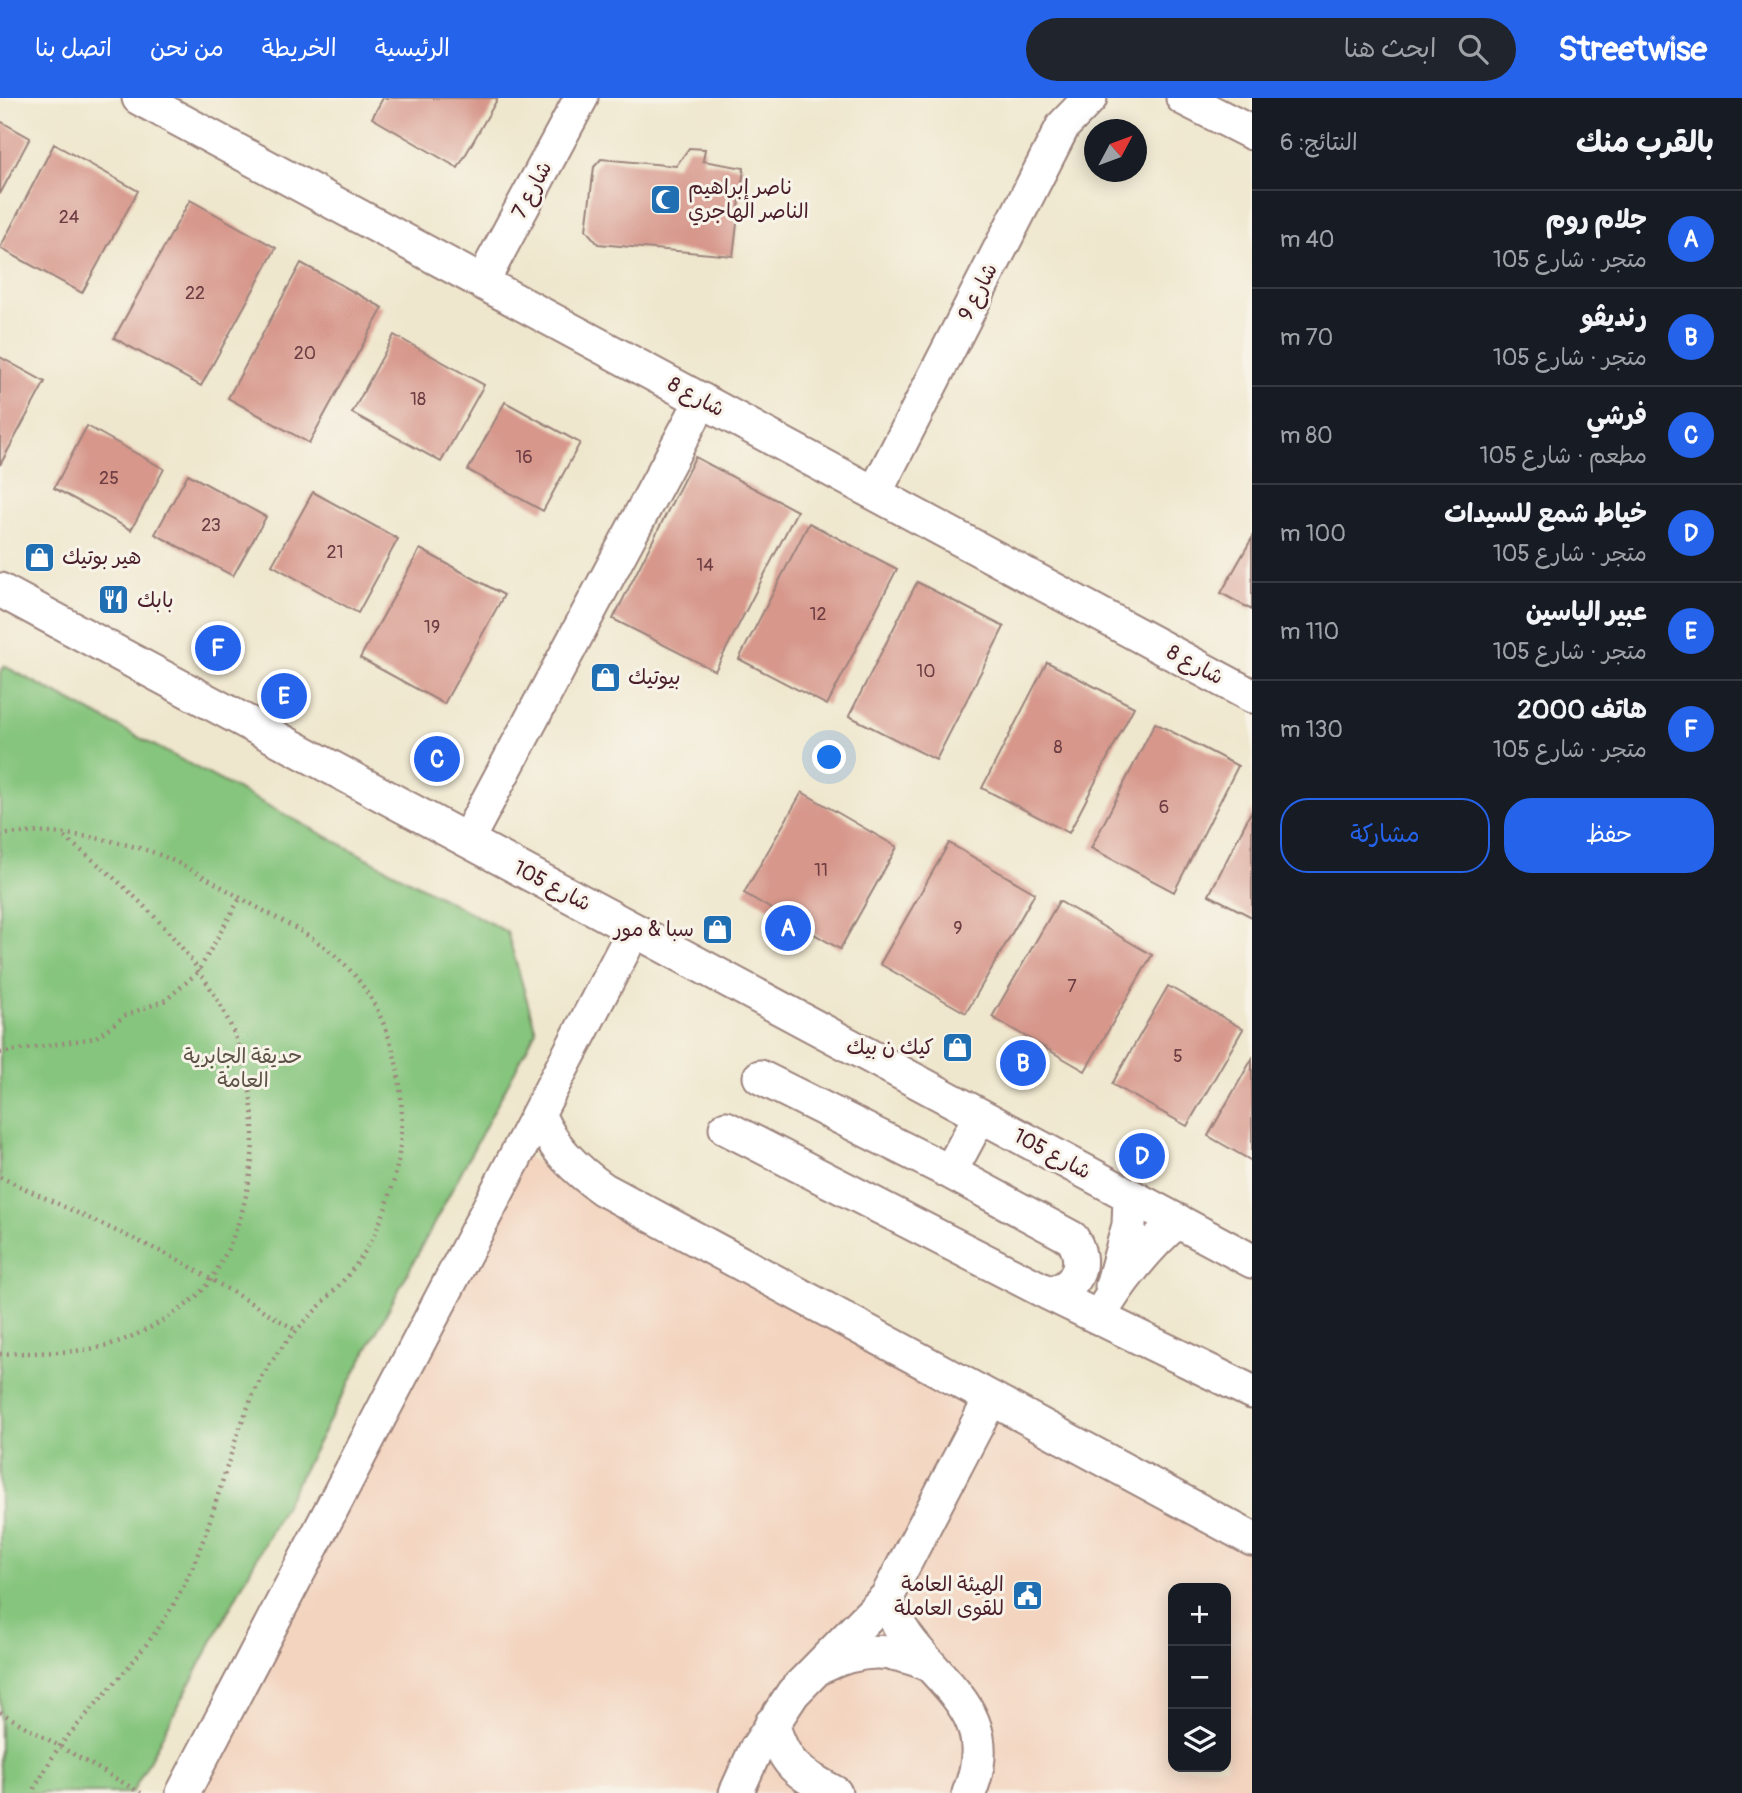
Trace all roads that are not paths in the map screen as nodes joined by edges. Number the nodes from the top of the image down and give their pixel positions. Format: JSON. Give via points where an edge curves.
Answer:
{"nodes":[{"id":1,"x":139,"y":98,"type":"edge"},
{"id":2,"x":581,"y":98,"type":"edge"},
{"id":3,"x":1090,"y":98,"type":"edge"},
{"id":4,"x":1183,"y":98,"type":"edge"},
{"id":5,"x":1252,"y":133,"type":"edge"},
{"id":6,"x":482,"y":282,"type":"junction"},
{"id":7,"x":702,"y":400,"type":"junction"},
{"id":8,"x":875,"y":493,"type":"junction"},
{"id":9,"x":0,"y":590,"type":"edge"},
{"id":10,"x":1252,"y":696,"type":"edge"},
{"id":11,"x":467,"y":840,"type":"junction"},
{"id":12,"x":634,"y":930,"type":"junction"},
{"id":13,"x":760,"y":1077,"type":"dead end"},
{"id":14,"x":539,"y":1116,"type":"junction"},
{"id":15,"x":981,"y":1116,"type":"junction"},
{"id":16,"x":726,"y":1128,"type":"dead end"},
{"id":17,"x":950,"y":1172,"type":"junction"},
{"id":18,"x":1130,"y":1196,"type":"junction"},
{"id":19,"x":1178,"y":1221,"type":"junction"},
{"id":20,"x":1252,"y":1261,"type":"edge"},
{"id":21,"x":1048,"y":1293,"type":"junction"},
{"id":22,"x":1105,"y":1306,"type":"junction"},
{"id":23,"x":1252,"y":1392,"type":"edge"},
{"id":24,"x":990,"y":1399,"type":"junction"},
{"id":25,"x":1251,"y":1537,"type":"edge"},
{"id":26,"x":887,"y":1597,"type":"junction"},
{"id":27,"x":929,"y":1665,"type":"junction"},
{"id":28,"x":812,"y":1671,"type":"junction"},
{"id":29,"x":772,"y":1723,"type":"junction"},
{"id":30,"x":183,"y":1793,"type":"edge"},
{"id":31,"x":736,"y":1793,"type":"edge"},
{"id":32,"x":835,"y":1793,"type":"edge"},
{"id":33,"x":970,"y":1793,"type":"edge"}],
"edges":[{"from":1,"to":6,"type":"street","name":"شارع 8"},
{"from":2,"to":6,"type":"street","name":"شارع 7"},
{"from":3,"to":8,"type":"street","name":"شارع 9","via":[[1063,126]]},
{"from":4,"to":5,"type":"street"},
{"from":6,"to":7,"type":"street","name":"شارع 8"},
{"from":7,"to":8,"type":"street","name":"شارع 8"},
{"from":7,"to":11,"type":"street"},
{"from":8,"to":10,"type":"street","name":"شارع 8"},
{"from":9,"to":11,"type":"street","name":"شارع 105"},
{"from":11,"to":12,"type":"street","name":"شارع 105"},
{"from":12,"to":14,"type":"street"},
{"from":12,"to":15,"type":"street","name":"شارع 105"},
{"from":13,"to":17,"type":"street"},
{"from":14,"to":24,"type":"street","via":[[567,1160],[603,1188]]},
{"from":14,"to":30,"type":"street"},
{"from":15,"to":17,"type":"street"},
{"from":15,"to":18,"type":"street","name":"شارع 105"},
{"from":16,"to":21,"type":"street"},
{"from":17,"to":21,"type":"street","via":[[1072,1238],[1080,1255],[1078,1274],[1066,1288]]},
{"from":18,"to":19,"type":"street","name":"شارع 105"},
{"from":18,"to":22,"type":"street","via":[[1129,1225]]},
{"from":19,"to":20,"type":"street","name":"شارع 105"},
{"from":19,"to":22,"type":"street","via":[[1156,1240]]},
{"from":21,"to":22,"type":"street"},
{"from":22,"to":23,"type":"street"},
{"from":24,"to":25,"type":"street"},
{"from":24,"to":26,"type":"street"},
{"from":26,"to":27,"type":"street","via":[[899,1629]]},
{"from":26,"to":28,"type":"street"},
{"from":27,"to":28,"type":"street","via":[[910,1656],[864,1652]]},
{"from":27,"to":33,"type":"street","via":[[964,1703],[975,1726],[980,1746]]},
{"from":28,"to":29,"type":"street"},
{"from":29,"to":31,"type":"street"},
{"from":29,"to":32,"type":"street","via":[[787,1761],[799,1774]]}]}
